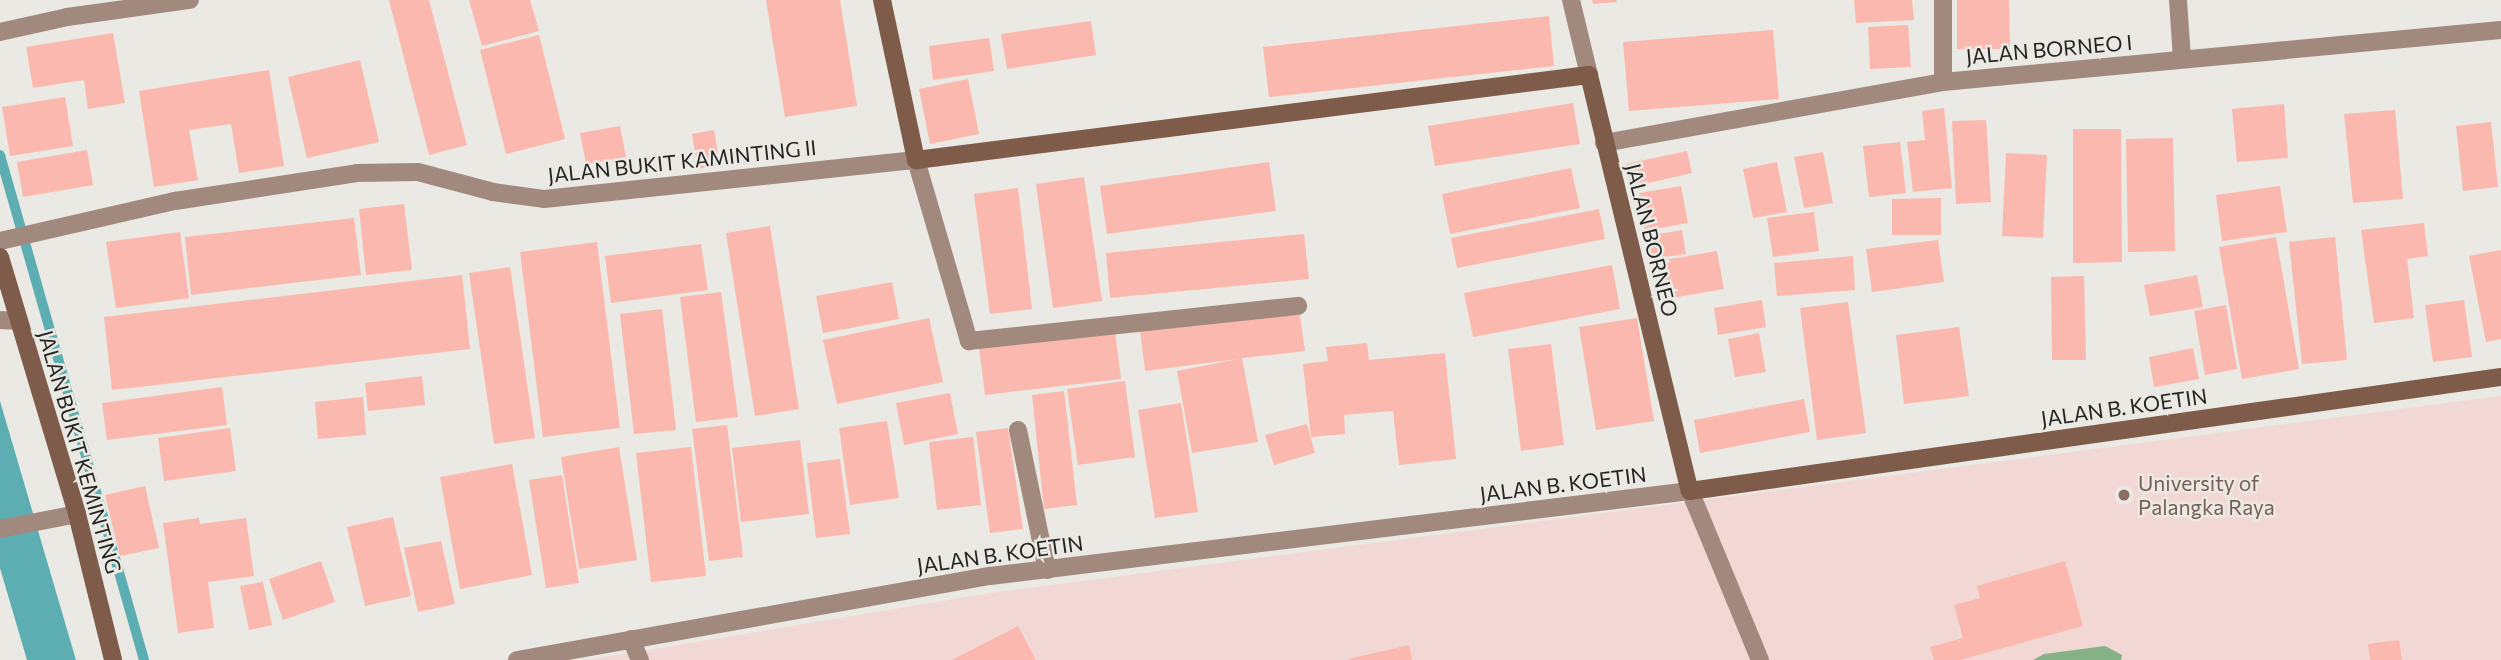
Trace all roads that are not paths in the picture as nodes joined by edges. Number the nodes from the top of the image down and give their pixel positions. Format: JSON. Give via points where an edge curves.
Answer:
{"nodes":[{"id":1,"x":190,"y":0,"type":"edge"},
{"id":2,"x":883,"y":0,"type":"edge"},
{"id":3,"x":1571,"y":0,"type":"edge"},
{"id":4,"x":1943,"y":0,"type":"edge"},
{"id":5,"x":2178,"y":0,"type":"edge"},
{"id":6,"x":2501,"y":30,"type":"edge"},
{"id":7,"x":0,"y":32,"type":"edge"},
{"id":8,"x":2182,"y":60,"type":"junction"},
{"id":9,"x":1589,"y":75,"type":"junction"},
{"id":10,"x":1943,"y":82,"type":"junction"},
{"id":11,"x":1604,"y":143,"type":"junction"},
{"id":12,"x":916,"y":160,"type":"junction"},
{"id":13,"x":0,"y":240,"type":"edge"},
{"id":14,"x":0,"y":257,"type":"edge"},
{"id":15,"x":1298,"y":306,"type":"dead end"},
{"id":16,"x":0,"y":320,"type":"edge"},
{"id":17,"x":19,"y":321,"type":"junction"},
{"id":18,"x":2501,"y":377,"type":"edge"},
{"id":19,"x":1018,"y":430,"type":"dead end"},
{"id":20,"x":1690,"y":491,"type":"junction"},
{"id":21,"x":77,"y":514,"type":"junction"},
{"id":22,"x":0,"y":529,"type":"edge"},
{"id":23,"x":1047,"y":570,"type":"junction"},
{"id":24,"x":631,"y":639,"type":"junction"},
{"id":25,"x":113,"y":660,"type":"edge"},
{"id":26,"x":517,"y":660,"type":"edge"},
{"id":27,"x":640,"y":660,"type":"edge"},
{"id":28,"x":1760,"y":660,"type":"edge"}],
"edges":[{"from":1,"to":7,"type":"street","via":[[66,17]]},
{"from":2,"to":12,"type":"street"},
{"from":3,"to":9,"type":"street","name":"JALAN BORNEO"},
{"from":4,"to":10,"type":"street"},
{"from":5,"to":8,"type":"street"},
{"from":6,"to":8,"type":"street","name":"JALAN BORNEO I"},
{"from":8,"to":10,"type":"street","name":"JALAN BORNEO I"},
{"from":9,"to":11,"type":"street","name":"JALAN BORNEO"},
{"from":9,"to":12,"type":"street"},
{"from":10,"to":11,"type":"street","name":"JALAN BORNEO I"},
{"from":11,"to":20,"type":"street","name":"JALAN BORNEO"},
{"from":12,"to":13,"type":"street","name":"JALAN BUKIT KAMINTING II","via":[[544,199],[493,192],[418,172],[357,173],[175,201]]},
{"from":12,"to":15,"type":"street","via":[[970,341]]},
{"from":14,"to":17,"type":"street","name":"JALAN BUKIT KEMINTING"},
{"from":16,"to":17,"type":"street"},
{"from":17,"to":21,"type":"street","name":"JALAN BUKIT KEMINTING"},
{"from":18,"to":20,"type":"street","name":"JALAN B. KOETIN"},
{"from":19,"to":23,"type":"street"},
{"from":20,"to":23,"type":"street","name":"JALAN B. KOETIN"},
{"from":20,"to":28,"type":"street"},
{"from":21,"to":22,"type":"street"},
{"from":21,"to":25,"type":"street","name":"JALAN BUKIT KEMINTING"},
{"from":23,"to":24,"type":"street","name":"JALAN B. KOETIN"},
{"from":24,"to":26,"type":"street","name":"JALAN B. KOETIN"},
{"from":24,"to":27,"type":"street"}]}
